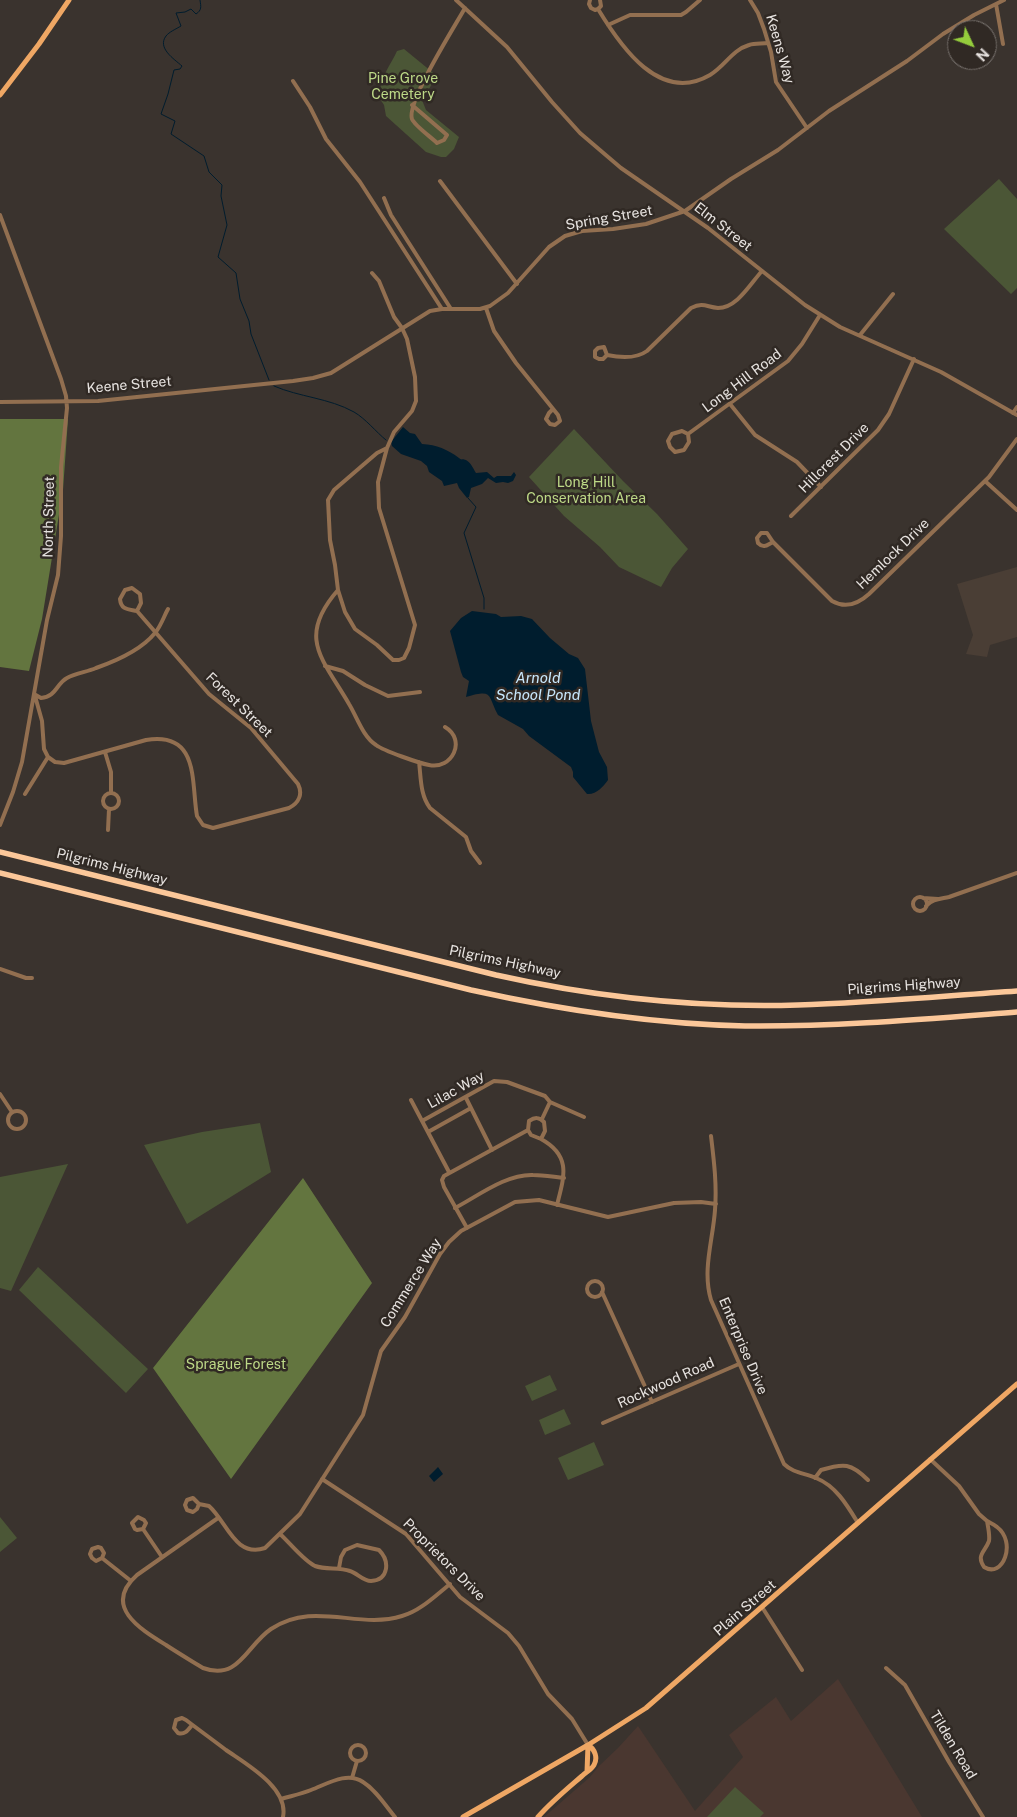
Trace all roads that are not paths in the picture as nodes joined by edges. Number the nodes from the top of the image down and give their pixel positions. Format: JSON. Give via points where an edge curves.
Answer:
{"nodes":[{"id":1,"x":69,"y":0,"type":"edge"},
{"id":2,"x":456,"y":0,"type":"edge"},
{"id":3,"x":590,"y":0,"type":"edge"},
{"id":4,"x":600,"y":0,"type":"edge"},
{"id":5,"x":700,"y":0,"type":"edge"},
{"id":6,"x":750,"y":0,"type":"edge"},
{"id":7,"x":1004,"y":0,"type":"edge"},
{"id":8,"x":996,"y":4,"type":"junction"},
{"id":9,"x":465,"y":8,"type":"junction"},
{"id":10,"x":598,"y":9,"type":"junction"},
{"id":11,"x":608,"y":25,"type":"junction"},
{"id":12,"x":768,"y":43,"type":"junction"},
{"id":13,"x":1003,"y":44,"type":"dead end"},
{"id":14,"x":294,"y":81,"type":"dead end"},
{"id":15,"x":0,"y":95,"type":"edge"},
{"id":16,"x":412,"y":105,"type":"junction"},
{"id":17,"x":807,"y":128,"type":"junction"},
{"id":18,"x":440,"y":182,"type":"dead end"},
{"id":19,"x":384,"y":198,"type":"dead end"},
{"id":20,"x":684,"y":211,"type":"junction"},
{"id":21,"x":0,"y":215,"type":"edge"},
{"id":22,"x":762,"y":271,"type":"junction"},
{"id":23,"x":372,"y":273,"type":"dead end"},
{"id":24,"x":516,"y":284,"type":"junction"},
{"id":25,"x":893,"y":294,"type":"dead end"},
{"id":26,"x":486,"y":308,"type":"junction"},
{"id":27,"x":442,"y":309,"type":"junction"},
{"id":28,"x":451,"y":309,"type":"junction"},
{"id":29,"x":820,"y":316,"type":"junction"},
{"id":30,"x":402,"y":328,"type":"junction"},
{"id":31,"x":860,"y":336,"type":"junction"},
{"id":32,"x":607,"y":355,"type":"dead end"},
{"id":33,"x":914,"y":359,"type":"junction"},
{"id":34,"x":67,"y":401,"type":"junction"},
{"id":35,"x":0,"y":402,"type":"edge"},
{"id":36,"x":730,"y":404,"type":"junction"},
{"id":37,"x":1017,"y":407,"type":"edge"},
{"id":38,"x":553,"y":409,"type":"dead end"},
{"id":39,"x":1015,"y":414,"type":"edge"},
{"id":40,"x":688,"y":434,"type":"junction"},
{"id":41,"x":1017,"y":439,"type":"edge"},
{"id":42,"x":387,"y":448,"type":"junction"},
{"id":43,"x":985,"y":480,"type":"junction"},
{"id":44,"x":822,"y":487,"type":"junction"},
{"id":45,"x":1017,"y":510,"type":"edge"},
{"id":46,"x":791,"y":516,"type":"dead end"},
{"id":47,"x":773,"y":542,"type":"dead end"},
{"id":48,"x":338,"y":590,"type":"junction"},
{"id":49,"x":168,"y":609,"type":"dead end"},
{"id":50,"x":137,"y":611,"type":"junction"},
{"id":51,"x":155,"y":632,"type":"junction"},
{"id":52,"x":325,"y":666,"type":"junction"},
{"id":53,"x":420,"y":692,"type":"dead end"},
{"id":54,"x":34,"y":694,"type":"junction"},
{"id":55,"x":445,"y":727,"type":"dead end"},
{"id":56,"x":105,"y":752,"type":"junction"},
{"id":57,"x":48,"y":756,"type":"junction"},
{"id":58,"x":419,"y":762,"type":"junction"},
{"id":59,"x":111,"y":792,"type":"junction"},
{"id":60,"x":25,"y":794,"type":"dead end"},
{"id":61,"x":109,"y":809,"type":"junction"},
{"id":62,"x":0,"y":825,"type":"edge"},
{"id":63,"x":108,"y":830,"type":"dead end"},
{"id":64,"x":0,"y":852,"type":"edge"},
{"id":65,"x":480,"y":863,"type":"dead end"},
{"id":66,"x":1017,"y":873,"type":"edge"},
{"id":67,"x":0,"y":874,"type":"edge"},
{"id":68,"x":923,"y":898,"type":"junction"},
{"id":69,"x":938,"y":899,"type":"junction"},
{"id":70,"x":926,"y":906,"type":"junction"},
{"id":71,"x":0,"y":969,"type":"edge"},
{"id":72,"x":32,"y":978,"type":"dead end"},
{"id":73,"x":1017,"y":991,"type":"edge"},
{"id":74,"x":1017,"y":1012,"type":"edge"},
{"id":75,"x":0,"y":1094,"type":"edge"},
{"id":76,"x":466,"y":1098,"type":"junction"},
{"id":77,"x":411,"y":1100,"type":"dead end"},
{"id":78,"x":550,"y":1102,"type":"junction"},
{"id":79,"x":471,"y":1108,"type":"junction"},
{"id":80,"x":12,"y":1112,"type":"junction"},
{"id":81,"x":584,"y":1117,"type":"dead end"},
{"id":82,"x":542,"y":1119,"type":"junction"},
{"id":83,"x":422,"y":1121,"type":"junction"},
{"id":84,"x":528,"y":1130,"type":"junction"},
{"id":85,"x":428,"y":1132,"type":"junction"},
{"id":86,"x":711,"y":1136,"type":"dead end"},
{"id":87,"x":541,"y":1139,"type":"junction"},
{"id":88,"x":492,"y":1150,"type":"junction"},
{"id":89,"x":449,"y":1172,"type":"junction"},
{"id":90,"x":564,"y":1178,"type":"junction"},
{"id":91,"x":716,"y":1204,"type":"junction"},
{"id":92,"x":556,"y":1205,"type":"junction"},
{"id":93,"x":455,"y":1208,"type":"junction"},
{"id":94,"x":467,"y":1228,"type":"junction"},
{"id":95,"x":602,"y":1292,"type":"junction"},
{"id":96,"x":739,"y":1364,"type":"junction"},
{"id":97,"x":1017,"y":1384,"type":"edge"},
{"id":98,"x":652,"y":1402,"type":"junction"},
{"id":99,"x":603,"y":1423,"type":"dead end"},
{"id":100,"x":930,"y":1459,"type":"junction"},
{"id":101,"x":815,"y":1478,"type":"junction"},
{"id":102,"x":322,"y":1479,"type":"junction"},
{"id":103,"x":868,"y":1480,"type":"dead end"},
{"id":104,"x":199,"y":1504,"type":"dead end"},
{"id":105,"x":218,"y":1518,"type":"junction"},
{"id":106,"x":987,"y":1520,"type":"junction"},
{"id":107,"x":858,"y":1523,"type":"junction"},
{"id":108,"x":143,"y":1529,"type":"dead end"},
{"id":109,"x":280,"y":1534,"type":"junction"},
{"id":110,"x":162,"y":1557,"type":"junction"},
{"id":111,"x":102,"y":1558,"type":"dead end"},
{"id":112,"x":340,"y":1568,"type":"junction"},
{"id":113,"x":131,"y":1581,"type":"junction"},
{"id":114,"x":450,"y":1584,"type":"junction"},
{"id":115,"x":762,"y":1608,"type":"junction"},
{"id":116,"x":886,"y":1668,"type":"dead end"},
{"id":117,"x":802,"y":1670,"type":"dead end"},
{"id":118,"x":192,"y":1725,"type":"junction"},
{"id":119,"x":588,"y":1745,"type":"junction"},
{"id":120,"x":357,"y":1761,"type":"junction"},
{"id":121,"x":587,"y":1772,"type":"junction"},
{"id":122,"x":352,"y":1778,"type":"junction"},
{"id":123,"x":281,"y":1799,"type":"junction"},
{"id":124,"x":283,"y":1817,"type":"edge"},
{"id":125,"x":395,"y":1817,"type":"edge"},
{"id":126,"x":464,"y":1817,"type":"edge"},
{"id":127,"x":538,"y":1817,"type":"edge"},
{"id":128,"x":982,"y":1817,"type":"edge"}],
"edges":[{"from":1,"to":15,"type":"main road"},
{"from":2,"to":9,"type":"street","name":"Elm Street"},
{"from":3,"to":10,"type":"street","via":[[591,8]]},
{"from":4,"to":10,"type":"street"},
{"from":5,"to":11,"type":"street","via":[[681,15],[634,14]]},
{"from":6,"to":12,"type":"street","name":"Keens Way"},
{"from":7,"to":8,"type":"street","name":"Spring Street"},
{"from":8,"to":13,"type":"street"},
{"from":8,"to":17,"type":"street","name":"Spring Street","via":[[950,30]]},
{"from":9,"to":16,"type":"street"},
{"from":9,"to":20,"type":"street","name":"Elm Street","via":[[507,47],[580,133]]},
{"from":10,"to":11,"type":"street"},
{"from":11,"to":12,"type":"street","via":[[641,64],[660,78],[678,83],[693,82],[711,74],[746,46]]},
{"from":12,"to":17,"type":"street","name":"Keens Way","via":[[776,82]]},
{"from":14,"to":27,"type":"street","via":[[326,139],[356,177]]},
{"from":16,"to":16,"type":"street","via":[[414,122],[437,143],[444,140],[447,135]]},
{"from":17,"to":20,"type":"street","name":"Spring Street"},
{"from":18,"to":24,"type":"street"},
{"from":19,"to":28,"type":"street","via":[[391,215]]},
{"from":20,"to":22,"type":"street","name":"Elm Street"},
{"from":20,"to":24,"type":"street","name":"Spring Street","via":[[646,224],[565,236],[549,247]]},
{"from":21,"to":34,"type":"street","name":"North Street"},
{"from":22,"to":29,"type":"street","name":"Elm Street"},
{"from":22,"to":32,"type":"street","via":[[728,306],[699,304],[692,308],[641,355]]},
{"from":23,"to":30,"type":"street"},
{"from":24,"to":26,"type":"street","name":"Spring Street","via":[[504,297]]},
{"from":25,"to":31,"type":"street"},
{"from":26,"to":28,"type":"street"},
{"from":26,"to":38,"type":"street","via":[[494,331]]},
{"from":27,"to":28,"type":"street"},
{"from":27,"to":30,"type":"street"},
{"from":29,"to":31,"type":"street","name":"Elm Street"},
{"from":29,"to":36,"type":"street","name":"Long Hill Road","via":[[793,357]]},
{"from":30,"to":34,"type":"street","name":"Keene Street","via":[[331,373],[307,379]]},
{"from":30,"to":42,"type":"street","via":[[412,361],[416,401]]},
{"from":31,"to":33,"type":"street","name":"Elm Street"},
{"from":33,"to":39,"type":"street","name":"Elm Street"},
{"from":33,"to":44,"type":"street","name":"Hillcrest Drive","via":[[881,426]]},
{"from":34,"to":35,"type":"street","name":"Keene Street"},
{"from":34,"to":54,"type":"street","name":"North Street","via":[[61,467],[59,567]]},
{"from":36,"to":40,"type":"street","name":"Long Hill Road"},
{"from":36,"to":44,"type":"street","via":[[755,435],[796,462]]},
{"from":37,"to":39,"type":"street"},
{"from":40,"to":40,"type":"street","name":"Long Hill Road","via":[[689,442],[684,450],[675,452],[668,440],[672,434],[682,431]]},
{"from":41,"to":43,"type":"street","name":"Hemlock Drive"},
{"from":42,"to":48,"type":"street","via":[[334,490],[328,500]]},
{"from":42,"to":48,"type":"street","via":[[378,482],[379,508],[415,625],[404,658],[393,660],[355,629]]},
{"from":43,"to":45,"type":"street"},
{"from":43,"to":47,"type":"street","name":"Hemlock Drive","via":[[869,594],[854,604],[840,604],[829,598]]},
{"from":44,"to":46,"type":"street","name":"Hillcrest Drive"},
{"from":48,"to":52,"type":"street","via":[[317,623],[318,648]]},
{"from":49,"to":51,"type":"street"},
{"from":50,"to":50,"type":"street","name":"Forest Street","via":[[127,610],[121,604],[120,596],[125,590],[132,588],[140,594],[142,601]]},
{"from":50,"to":51,"type":"street","name":"Forest Street"},
{"from":51,"to":54,"type":"street","via":[[120,658],[65,679],[51,696],[41,698]]},
{"from":51,"to":56,"type":"street","name":"Forest Street","via":[[212,698],[258,736],[298,784],[300,796],[289,808],[210,828],[197,816],[191,762],[176,744],[150,740]]},
{"from":52,"to":53,"type":"street","via":[[344,671],[388,696]]},
{"from":52,"to":58,"type":"street","via":[[374,743]]},
{"from":54,"to":57,"type":"street"},
{"from":54,"to":62,"type":"street","name":"North Street","via":[[20,773]]},
{"from":55,"to":58,"type":"street","via":[[456,740],[453,754],[435,766]]},
{"from":56,"to":57,"type":"street","name":"Forest Street","via":[[64,763],[55,762]]},
{"from":56,"to":59,"type":"street","via":[[111,772]]},
{"from":57,"to":60,"type":"street"},
{"from":58,"to":65,"type":"street","via":[[427,804],[466,837]]},
{"from":59,"to":61,"type":"street","via":[[103,801]]},
{"from":59,"to":61,"type":"street","via":[[117,794],[120,802]]},
{"from":61,"to":63,"type":"street"},
{"from":64,"to":73,"type":"highway","name":"Pilgrims Highway","via":[[488,973],[558,987],[713,1004],[796,1005]]},
{"from":66,"to":69,"type":"street"},
{"from":67,"to":74,"type":"highway","via":[[470,990],[529,1003],[639,1019],[802,1026]]},
{"from":68,"to":69,"type":"street"},
{"from":68,"to":70,"type":"street"},
{"from":68,"to":70,"type":"street","via":[[917,899],[914,906],[920,911]]},
{"from":69,"to":70,"type":"street"},
{"from":71,"to":72,"type":"street"},
{"from":75,"to":80,"type":"street"},
{"from":76,"to":78,"type":"street","name":"Lilac Way","via":[[494,1081],[507,1082],[545,1096]]},
{"from":76,"to":79,"type":"street"},
{"from":76,"to":83,"type":"street","name":"Lilac Way"},
{"from":77,"to":83,"type":"street"},
{"from":78,"to":81,"type":"street","name":"Lilac Way"},
{"from":78,"to":82,"type":"street"},
{"from":79,"to":85,"type":"street"},
{"from":79,"to":88,"type":"street"},
{"from":80,"to":80,"type":"street","via":[[24,1114],[22,1127],[13,1128],[10,1124]]},
{"from":82,"to":84,"type":"street","via":[[529,1121]]},
{"from":82,"to":87,"type":"street","via":[[546,1125]]},
{"from":83,"to":85,"type":"street"},
{"from":84,"to":87,"type":"street"},
{"from":84,"to":88,"type":"street"},
{"from":85,"to":89,"type":"street"},
{"from":86,"to":91,"type":"street","name":"Enterprise Drive"},
{"from":87,"to":90,"type":"street","via":[[553,1146],[561,1158]]},
{"from":88,"to":89,"type":"street"},
{"from":89,"to":93,"type":"street","via":[[442,1180]]},
{"from":90,"to":92,"type":"street"},
{"from":90,"to":93,"type":"street","via":[[518,1177]]},
{"from":91,"to":92,"type":"street","name":"Commerce Way","via":[[674,1203],[608,1217]]},
{"from":91,"to":96,"type":"street","name":"Enterprise Drive","via":[[708,1286]]},
{"from":92,"to":94,"type":"street","name":"Commerce Way","via":[[539,1200],[515,1202]]},
{"from":93,"to":94,"type":"street"},
{"from":94,"to":102,"type":"street","name":"Commerce Way","via":[[440,1254],[405,1317],[381,1351],[363,1415]]},
{"from":95,"to":95,"type":"street","via":[[597,1297],[592,1296],[587,1291],[588,1286],[597,1281],[603,1287]]},
{"from":95,"to":98,"type":"street"},
{"from":96,"to":98,"type":"street","name":"Rockwood Road"},
{"from":96,"to":101,"type":"street","name":"Enterprise Drive","via":[[784,1464]]},
{"from":97,"to":100,"type":"main road","name":"Plain Street"},
{"from":98,"to":99,"type":"street","name":"Rockwood Road"},
{"from":100,"to":106,"type":"street","via":[[960,1486],[979,1514]]},
{"from":100,"to":107,"type":"main road","name":"Plain Street"},
{"from":101,"to":103,"type":"street","via":[[821,1470],[845,1465],[855,1468]]},
{"from":101,"to":107,"type":"street","name":"Enterprise Drive","via":[[841,1497]]},
{"from":102,"to":109,"type":"street","name":"Commerce Way","via":[[300,1514]]},
{"from":102,"to":114,"type":"street","name":"Proprietors Drive","via":[[406,1534]]},
{"from":104,"to":105,"type":"street","via":[[209,1506]]},
{"from":105,"to":109,"type":"street","name":"Commerce Way","via":[[235,1540],[247,1549],[265,1548]]},
{"from":105,"to":110,"type":"street"},
{"from":106,"to":106,"type":"street","via":[[989,1541],[980,1558],[984,1567],[990,1570],[1003,1561],[1008,1550],[1001,1531]]},
{"from":107,"to":115,"type":"main road","name":"Plain Street"},
{"from":108,"to":110,"type":"street"},
{"from":109,"to":112,"type":"street","via":[[315,1566]]},
{"from":110,"to":113,"type":"street"},
{"from":111,"to":113,"type":"street"},
{"from":112,"to":112,"type":"street","via":[[345,1550],[357,1545],[379,1550],[387,1567],[378,1579],[369,1581]]},
{"from":113,"to":114,"type":"street","via":[[124,1602],[132,1622],[203,1668],[216,1671],[234,1666],[263,1635],[284,1622],[312,1615],[376,1620],[394,1618],[420,1608]]},
{"from":114,"to":119,"type":"street","name":"Proprietors Drive","via":[[466,1602],[498,1624],[513,1639],[548,1694],[572,1719]]},
{"from":115,"to":117,"type":"street"},
{"from":115,"to":119,"type":"main road","name":"Plain Street","via":[[646,1708]]},
{"from":116,"to":128,"type":"street","name":"Tilden Road","via":[[905,1684]]},
{"from":118,"to":118,"type":"street","via":[[182,1734],[174,1728],[174,1723],[180,1719]]},
{"from":118,"to":123,"type":"street","via":[[260,1775]]},
{"from":119,"to":121,"type":"main road"},
{"from":119,"to":121,"type":"main road","via":[[596,1759]]},
{"from":119,"to":126,"type":"main road","name":"Plain Street"},
{"from":120,"to":120,"type":"street","via":[[350,1757],[349,1752],[357,1744],[366,1752],[363,1760]]},
{"from":120,"to":122,"type":"street"},
{"from":121,"to":127,"type":"main road"},
{"from":122,"to":123,"type":"street","via":[[339,1779]]},
{"from":122,"to":125,"type":"street","via":[[371,1789]]},
{"from":123,"to":124,"type":"street"}]}
